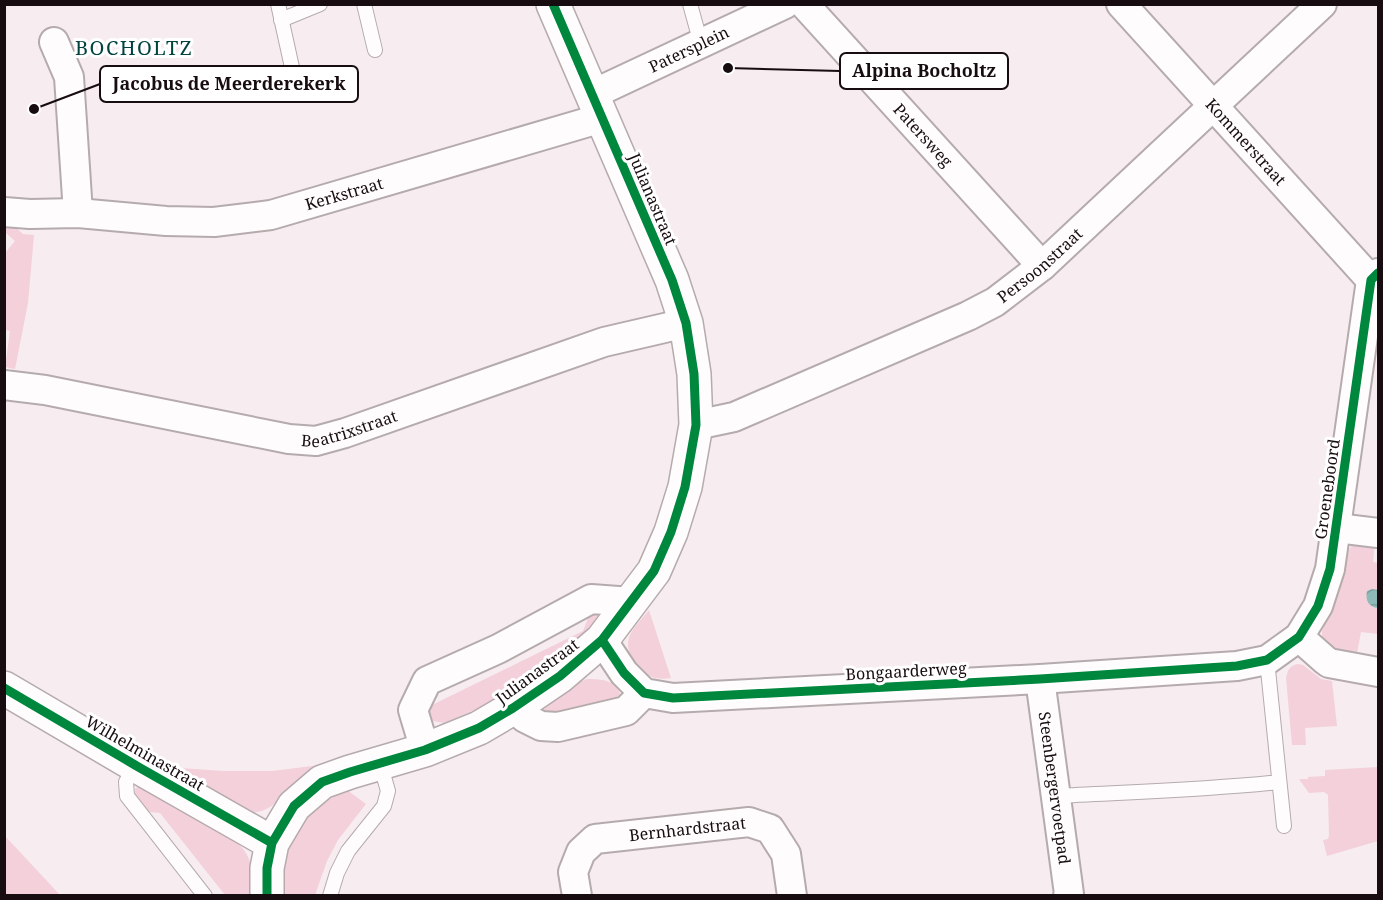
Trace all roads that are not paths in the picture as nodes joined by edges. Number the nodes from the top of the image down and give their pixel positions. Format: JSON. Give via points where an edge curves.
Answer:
{"nodes":[{"id":1,"x":278,"y":4,"type":"edge"},
{"id":2,"x":320,"y":4,"type":"edge"},
{"id":3,"x":364,"y":4,"type":"edge"},
{"id":4,"x":553,"y":4,"type":"edge"},
{"id":5,"x":690,"y":4,"type":"edge"},
{"id":6,"x":785,"y":4,"type":"edge"},
{"id":7,"x":804,"y":4,"type":"edge"},
{"id":8,"x":1121,"y":4,"type":"edge"},
{"id":9,"x":1322,"y":4,"type":"edge"},
{"id":10,"x":281,"y":20,"type":"junction"},
{"id":11,"x":54,"y":42,"type":"dead end"},
{"id":12,"x":700,"y":44,"type":"junction"},
{"id":13,"x":375,"y":50,"type":"dead end"},
{"id":14,"x":230,"y":93,"type":"dead end"},
{"id":15,"x":597,"y":106,"type":"junction"},
{"id":16,"x":1214,"y":106,"type":"junction"},
{"id":17,"x":4,"y":212,"type":"edge"},
{"id":18,"x":78,"y":213,"type":"junction"},
{"id":19,"x":1042,"y":266,"type":"junction"},
{"id":20,"x":1375,"y":276,"type":"edge"},
{"id":21,"x":686,"y":323,"type":"junction"},
{"id":22,"x":4,"y":385,"type":"edge"},
{"id":23,"x":696,"y":425,"type":"junction"},
{"id":24,"x":1337,"y":528,"type":"junction"},
{"id":25,"x":1378,"y":532,"type":"edge"},
{"id":26,"x":632,"y":602,"type":"junction"},
{"id":27,"x":1299,"y":637,"type":"junction"},
{"id":28,"x":602,"y":640,"type":"junction"},
{"id":29,"x":1267,"y":660,"type":"junction"},
{"id":30,"x":1237,"y":666,"type":"joint"},
{"id":31,"x":1378,"y":672,"type":"edge"},
{"id":32,"x":1040,"y":679,"type":"junction"},
{"id":33,"x":4,"y":688,"type":"edge"},
{"id":34,"x":644,"y":693,"type":"junction"},
{"id":35,"x":513,"y":708,"type":"junction"},
{"id":36,"x":425,"y":750,"type":"junction"},
{"id":37,"x":380,"y":763,"type":"junction"},
{"id":38,"x":135,"y":765,"type":"junction"},
{"id":39,"x":1279,"y":782,"type":"junction"},
{"id":40,"x":1056,"y":796,"type":"junction"},
{"id":41,"x":1284,"y":826,"type":"dead end"},
{"id":42,"x":272,"y":843,"type":"junction"},
{"id":43,"x":205,"y":896,"type":"edge"},
{"id":44,"x":267,"y":896,"type":"edge"},
{"id":45,"x":330,"y":896,"type":"edge"},
{"id":46,"x":577,"y":896,"type":"edge"},
{"id":47,"x":792,"y":896,"type":"edge"},
{"id":48,"x":1068,"y":896,"type":"edge"}],
"edges":[{"from":1,"to":10,"type":"lane"},
{"from":2,"to":10,"type":"lane"},
{"from":3,"to":13,"type":"lane"},
{"from":4,"to":15,"type":"street","name":"Julianastraat"},
{"from":5,"to":12,"type":"lane"},
{"from":6,"to":12,"type":"street","name":"Patersplein"},
{"from":7,"to":19,"type":"street","name":"Patersweg"},
{"from":8,"to":16,"type":"street","name":"Kommerstraat"},
{"from":9,"to":16,"type":"street","name":"Persoonstraat"},
{"from":10,"to":14,"type":"lane","via":[[293,72]]},
{"from":11,"to":18,"type":"street","via":[[69,77]]},
{"from":12,"to":15,"type":"street","name":"Patersplein"},
{"from":15,"to":18,"type":"street","name":"Kerkstraat","via":[[271,215],[214,222]]},
{"from":15,"to":21,"type":"street","name":"Julianastraat","via":[[672,280]]},
{"from":16,"to":19,"type":"street","name":"Persoonstraat"},
{"from":16,"to":20,"type":"street","name":"Kommerstraat"},
{"from":17,"to":18,"type":"street","name":"Kerkstraat"},
{"from":19,"to":23,"type":"street","name":"Persoonstraat","via":[[995,302],[968,315],[734,417]]},
{"from":20,"to":24,"type":"street","name":"Groeneboord"},
{"from":21,"to":22,"type":"street","name":"Beatrixstraat","via":[[604,342],[316,441]]},
{"from":21,"to":23,"type":"street","name":"Julianastraat"},
{"from":23,"to":26,"type":"street","name":"Julianastraat","via":[[685,487],[671,532],[654,571]]},
{"from":24,"to":25,"type":"street"},
{"from":24,"to":27,"type":"street","name":"Groeneboord","via":[[1318,606]]},
{"from":26,"to":28,"type":"street","name":"Julianastraat"},
{"from":26,"to":36,"type":"street","name":"Julianastraat","via":[[591,599],[498,649],[427,681],[413,710]]},
{"from":27,"to":29,"type":"street","name":"Groeneboord"},
{"from":27,"to":31,"type":"street","via":[[1329,663]]},
{"from":28,"to":34,"type":"street","via":[[624,673]]},
{"from":28,"to":35,"type":"street","name":"Julianastraat","via":[[560,676]]},
{"from":29,"to":30,"type":"street","name":"Groeneboord"},
{"from":29,"to":39,"type":"lane"},
{"from":30,"to":32,"type":"street","name":"Bongaarderweg"},
{"from":32,"to":34,"type":"street","name":"Bongaarderweg","via":[[674,698]]},
{"from":32,"to":40,"type":"street","name":"Steenbergervoetpad"},
{"from":33,"to":38,"type":"street","name":"Wilhelminastraat"},
{"from":34,"to":35,"type":"street","name":"Julianastraat","via":[[626,711],[558,727],[541,726]]},
{"from":35,"to":36,"type":"street","name":"Julianastraat","via":[[479,728]]},
{"from":36,"to":37,"type":"street","name":"Julianastraat"},
{"from":37,"to":42,"type":"street","name":"Julianastraat","via":[[322,782],[294,806]]},
{"from":37,"to":45,"type":"lane","via":[[388,791],[384,806],[348,851]]},
{"from":38,"to":42,"type":"street","name":"Wilhelminastraat"},
{"from":38,"to":43,"type":"lane","via":[[126,782],[127,796]]},
{"from":39,"to":40,"type":"lane"},
{"from":39,"to":41,"type":"lane"},
{"from":40,"to":48,"type":"street","name":"Steenbergervoetpad"},
{"from":42,"to":44,"type":"street"},
{"from":46,"to":47,"type":"street","name":"Bernhardstraat","via":[[573,872],[581,852],[595,839],[749,822],[770,829],[786,854]]}]}
